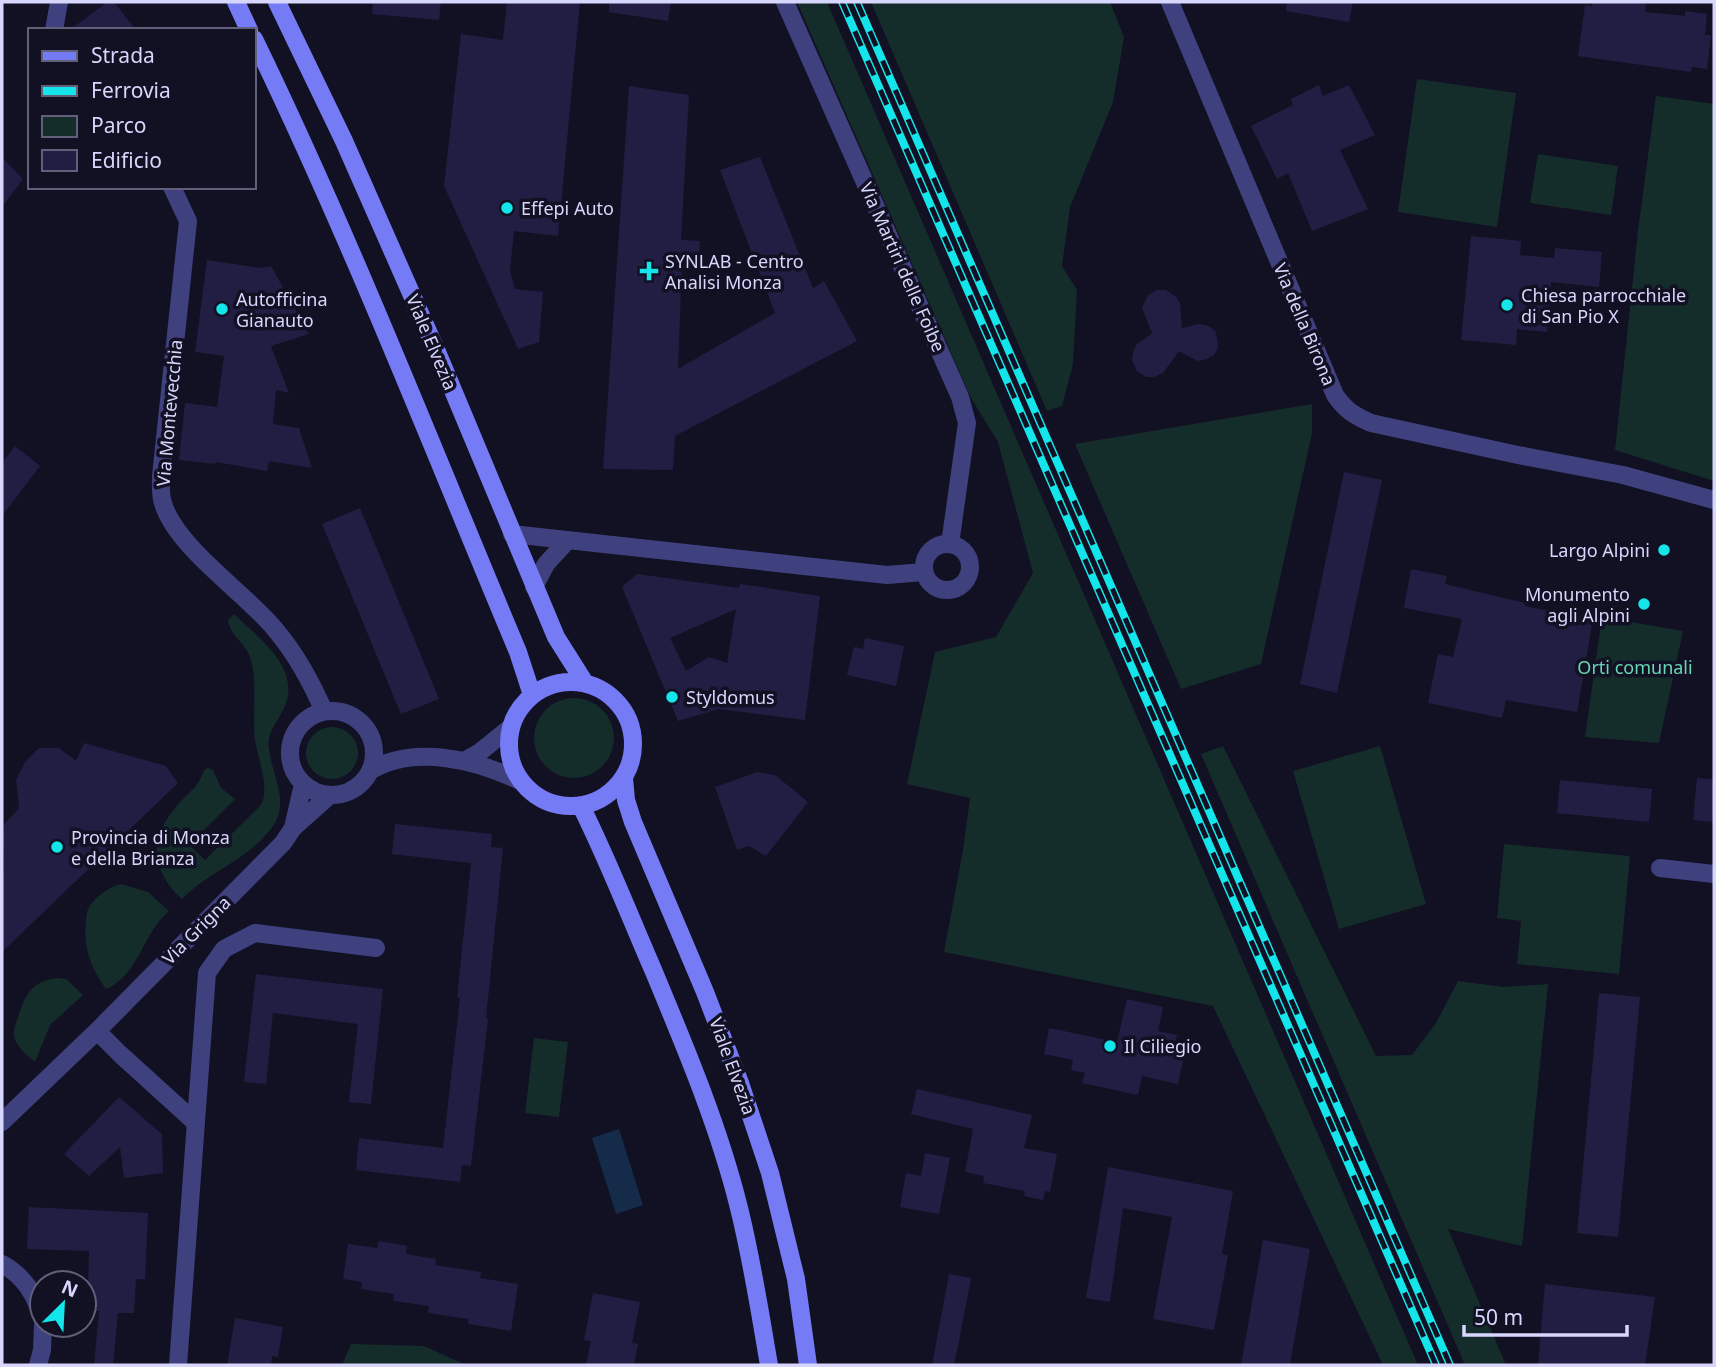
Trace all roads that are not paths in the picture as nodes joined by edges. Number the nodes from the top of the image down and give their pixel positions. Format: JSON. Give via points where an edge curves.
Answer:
{"nodes":[{"id":1,"x":59,"y":2,"type":"edge"},
{"id":2,"x":236,"y":2,"type":"edge"},
{"id":3,"x":277,"y":2,"type":"edge"},
{"id":4,"x":785,"y":2,"type":"edge"},
{"id":5,"x":1170,"y":2,"type":"edge"},
{"id":6,"x":54,"y":28,"type":"edge"},
{"id":7,"x":248,"y":28,"type":"edge"},
{"id":8,"x":256,"y":43,"type":"edge"},
{"id":9,"x":173,"y":189,"type":"edge"},
{"id":10,"x":1714,"y":500,"type":"edge"},
{"id":11,"x":512,"y":534,"type":"junction"},
{"id":12,"x":568,"y":541,"type":"junction"},
{"id":13,"x":950,"y":544,"type":"junction"},
{"id":14,"x":924,"y":572,"type":"junction"},
{"id":15,"x":534,"y":587,"type":"junction"},
{"id":16,"x":585,"y":683,"type":"junction"},
{"id":17,"x":532,"y":695,"type":"junction"},
{"id":18,"x":324,"y":711,"type":"junction"},
{"id":19,"x":511,"y":727,"type":"junction"},
{"id":20,"x":370,"y":736,"type":"junction"},
{"id":21,"x":406,"y":756,"type":"junction"},
{"id":22,"x":464,"y":761,"type":"junction"},
{"id":23,"x":370,"y":771,"type":"junction"},
{"id":24,"x":624,"y":778,"type":"junction"},
{"id":25,"x":520,"y":781,"type":"junction"},
{"id":26,"x":303,"y":784,"type":"junction"},
{"id":27,"x":330,"y":795,"type":"junction"},
{"id":28,"x":581,"y":806,"type":"junction"},
{"id":29,"x":293,"y":828,"type":"junction"},
{"id":30,"x":1660,"y":869,"type":"dead end"},
{"id":31,"x":1714,"y":874,"type":"edge"},
{"id":32,"x":376,"y":948,"type":"dead end"},
{"id":33,"x":97,"y":1031,"type":"junction"},
{"id":34,"x":2,"y":1122,"type":"edge"},
{"id":35,"x":196,"y":1122,"type":"junction"},
{"id":36,"x":2,"y":1264,"type":"edge"},
{"id":37,"x":2,"y":1277,"type":"edge"},
{"id":38,"x":28,"y":1289,"type":"edge"},
{"id":39,"x":28,"y":1300,"type":"edge"},
{"id":40,"x":42,"y":1339,"type":"edge"},
{"id":41,"x":38,"y":1365,"type":"edge"},
{"id":42,"x":178,"y":1365,"type":"edge"},
{"id":43,"x":769,"y":1365,"type":"edge"},
{"id":44,"x":808,"y":1365,"type":"edge"}],
"edges":[{"from":1,"to":6,"type":"street"},
{"from":2,"to":7,"type":"main road"},
{"from":3,"to":11,"type":"main road","name":"Viale Elvezia","via":[[387,241]]},
{"from":4,"to":13,"type":"street","name":"Via Martiri delle Foibe","via":[[960,397],[967,424]]},
{"from":5,"to":10,"type":"street","name":"Via della Birona","via":[[1335,395],[1351,414],[1384,426],[1623,475]]},
{"from":8,"to":17,"type":"main road","via":[[389,344]]},
{"from":9,"to":18,"type":"street","name":"Via Montevecchia","via":[[188,221],[162,502],[195,550],[297,655]]},
{"from":11,"to":12,"type":"street"},
{"from":11,"to":15,"type":"main road","name":"Viale Elvezia"},
{"from":12,"to":14,"type":"street","via":[[887,575]]},
{"from":12,"to":15,"type":"street","via":[[546,564]]},
{"from":13,"to":14,"type":"street","via":[[933,548],[924,561]]},
{"from":13,"to":14,"type":"street","via":[[961,548],[970,560],[965,582],[944,590],[930,583]]},
{"from":15,"to":16,"type":"main road","name":"Viale Elvezia","via":[[556,637]]},
{"from":16,"to":17,"type":"main road","via":[[548,686]]},
{"from":16,"to":24,"type":"main road","name":"Viale Elvezia","via":[[611,697],[629,720],[634,740]]},
{"from":17,"to":19,"type":"main road"},
{"from":18,"to":20,"type":"street","via":[[351,716]]},
{"from":18,"to":26,"type":"street","via":[[311,716],[293,735],[290,761]]},
{"from":19,"to":22,"type":"street"},
{"from":19,"to":25,"type":"main road","via":[[508,746]]},
{"from":20,"to":21,"type":"street"},
{"from":20,"to":23,"type":"street","via":[[374,759]]},
{"from":21,"to":22,"type":"street"},
{"from":21,"to":23,"type":"street"},
{"from":22,"to":25,"type":"street"},
{"from":23,"to":27,"type":"street","via":[[354,789]]},
{"from":24,"to":28,"type":"main road","via":[[605,796]]},
{"from":24,"to":44,"type":"main road","name":"Viale Elvezia","via":[[637,833],[705,992],[770,1173],[796,1279]]},
{"from":25,"to":28,"type":"main road","via":[[547,802]]},
{"from":26,"to":27,"type":"street"},
{"from":26,"to":29,"type":"street","name":"Via Grigna"},
{"from":27,"to":29,"type":"street","name":"Via Grigna"},
{"from":28,"to":43,"type":"main road","via":[[709,1112],[738,1205]]},
{"from":29,"to":33,"type":"street","name":"Via Grigna"},
{"from":30,"to":31,"type":"street"},
{"from":32,"to":35,"type":"street","via":[[255,933],[224,949],[207,973]]},
{"from":33,"to":34,"type":"street","name":"Via Grigna"},
{"from":33,"to":35,"type":"street"},
{"from":35,"to":42,"type":"street"},
{"from":36,"to":38,"type":"street","via":[[23,1279]]},
{"from":37,"to":39,"type":"street"},
{"from":40,"to":41,"type":"street"}]}
